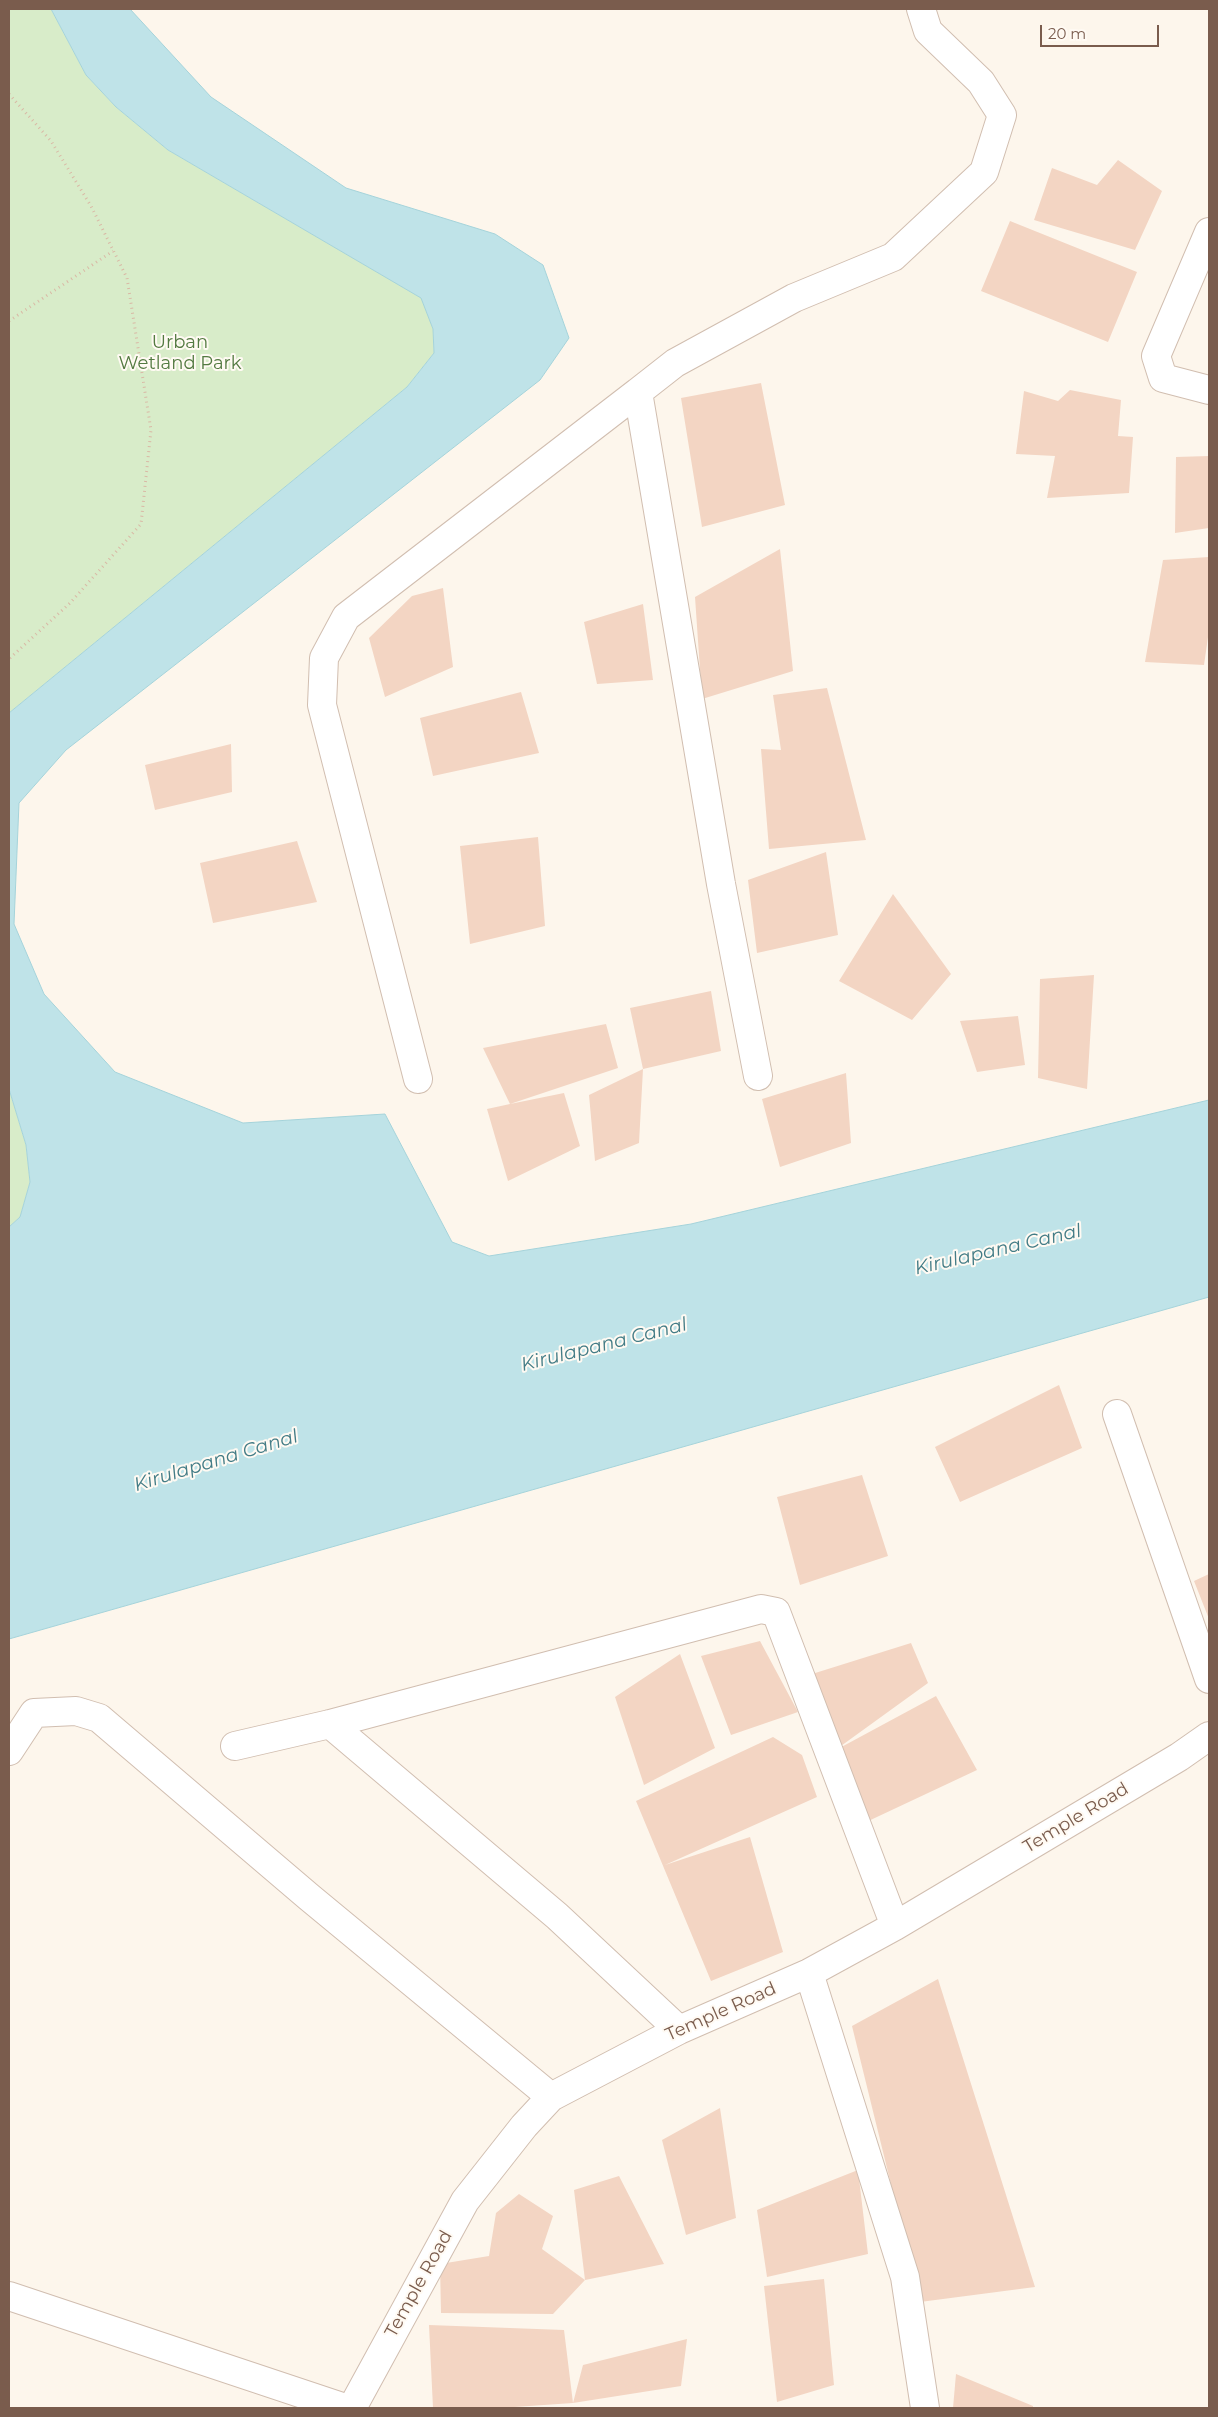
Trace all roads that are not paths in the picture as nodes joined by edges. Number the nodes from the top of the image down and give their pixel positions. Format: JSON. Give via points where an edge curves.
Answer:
{"nodes":[{"id":1,"x":921,"y":9,"type":"edge"},
{"id":2,"x":1209,"y":232,"type":"edge"},
{"id":3,"x":1209,"y":390,"type":"edge"},
{"id":4,"x":638,"y":392,"type":"junction"},
{"id":5,"x":758,"y":1076,"type":"dead end"},
{"id":6,"x":418,"y":1080,"type":"dead end"},
{"id":7,"x":1117,"y":1414,"type":"dead end"},
{"id":8,"x":1209,"y":1679,"type":"edge"},
{"id":9,"x":330,"y":1724,"type":"junction"},
{"id":10,"x":1209,"y":1736,"type":"edge"},
{"id":11,"x":236,"y":1746,"type":"dead end"},
{"id":12,"x":9,"y":1752,"type":"edge"},
{"id":13,"x":895,"y":1926,"type":"junction"},
{"id":14,"x":809,"y":1973,"type":"junction"},
{"id":15,"x":679,"y":2030,"type":"junction"},
{"id":16,"x":551,"y":2097,"type":"junction"},
{"id":17,"x":9,"y":2296,"type":"edge"},
{"id":18,"x":345,"y":2408,"type":"edge"},
{"id":19,"x":352,"y":2408,"type":"edge"},
{"id":20,"x":924,"y":2408,"type":"edge"}],
"edges":[{"from":1,"to":4,"type":"street","via":[[928,30],[981,82],[1002,114],[984,172],[893,257],[794,298],[675,364]]},
{"from":2,"to":3,"type":"street","via":[[1156,356],[1164,378]]},
{"from":4,"to":5,"type":"street","via":[[720,884]]},
{"from":4,"to":6,"type":"street","via":[[346,616],[324,658],[322,705]]},
{"from":7,"to":8,"type":"street"},
{"from":9,"to":11,"type":"street"},
{"from":9,"to":13,"type":"street","via":[[761,1609],[776,1612]]},
{"from":9,"to":15,"type":"street","via":[[557,1916]]},
{"from":10,"to":13,"type":"street","name":"Temple Road"},
{"from":12,"to":16,"type":"street","via":[[34,1712],[76,1711],[99,1718],[309,1898]]},
{"from":13,"to":14,"type":"street","name":"Temple Road"},
{"from":14,"to":15,"type":"street","name":"Temple Road"},
{"from":14,"to":20,"type":"street","via":[[905,2277]]},
{"from":15,"to":16,"type":"street","name":"Temple Road"},
{"from":16,"to":19,"type":"street","name":"Temple Road","via":[[465,2201]]},
{"from":17,"to":18,"type":"street"}]}
